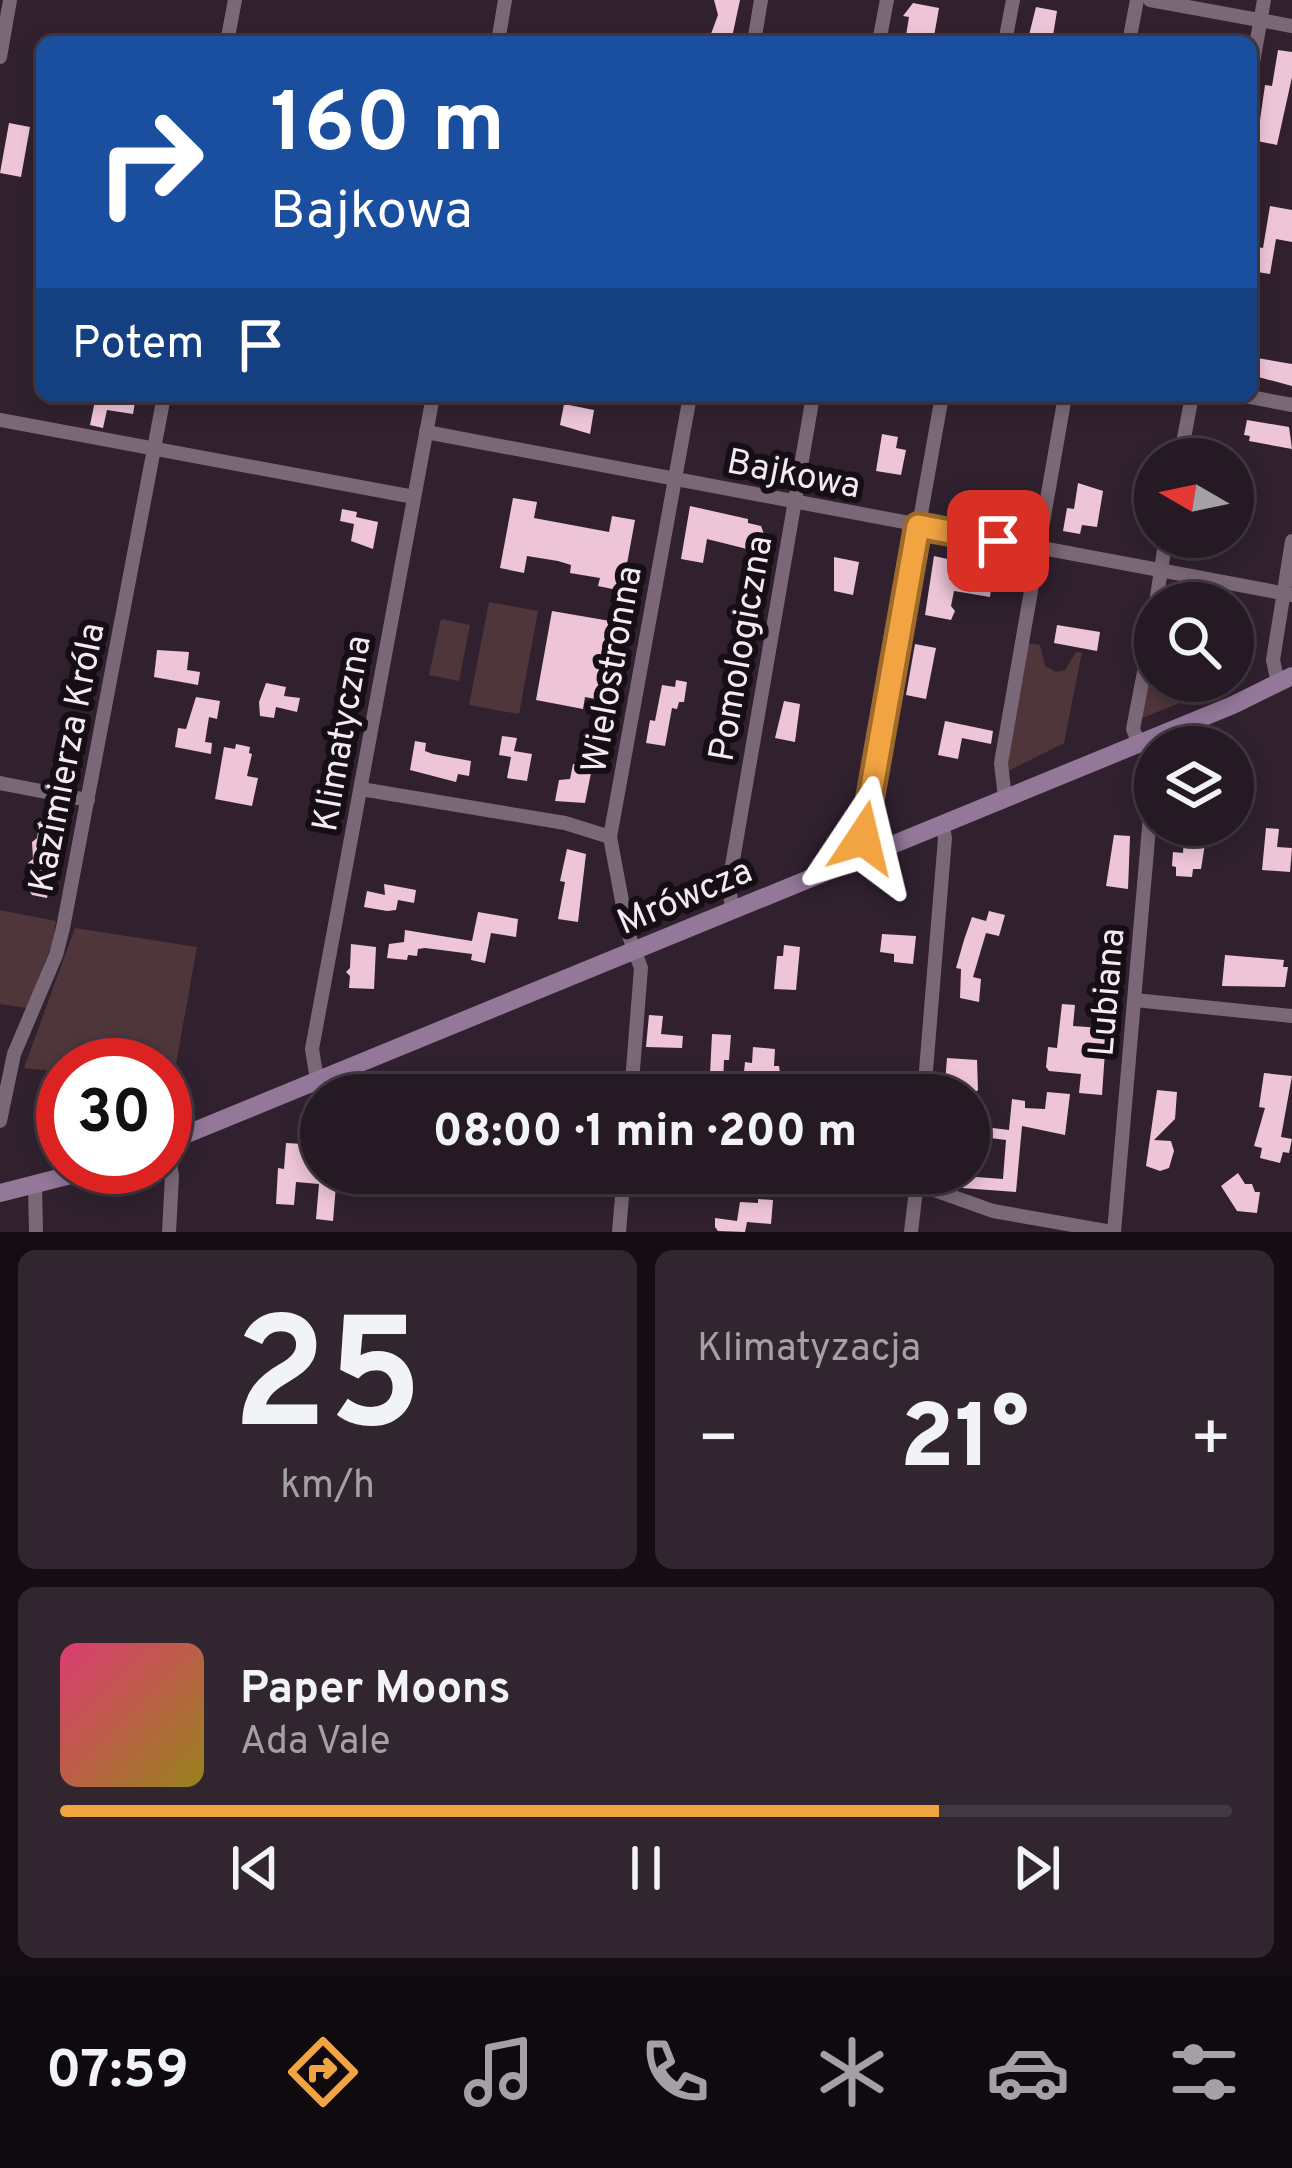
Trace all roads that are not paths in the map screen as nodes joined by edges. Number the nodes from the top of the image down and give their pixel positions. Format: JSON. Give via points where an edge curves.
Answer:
{"nodes":[{"id":1,"x":10,"y":0,"type":"edge"},
{"id":2,"x":235,"y":0,"type":"edge"},
{"id":3,"x":506,"y":0,"type":"edge"},
{"id":4,"x":761,"y":0,"type":"edge"},
{"id":5,"x":887,"y":0,"type":"edge"},
{"id":6,"x":1013,"y":0,"type":"edge"},
{"id":7,"x":1137,"y":0,"type":"edge"},
{"id":8,"x":1150,"y":0,"type":"edge"},
{"id":9,"x":1264,"y":0,"type":"edge"},
{"id":10,"x":1261,"y":20,"type":"junction"},
{"id":11,"x":1292,"y":26,"type":"edge"},
{"id":12,"x":228,"y":36,"type":"edge"},
{"id":13,"x":499,"y":36,"type":"edge"},
{"id":14,"x":755,"y":36,"type":"edge"},
{"id":15,"x":880,"y":36,"type":"edge"},
{"id":16,"x":1006,"y":36,"type":"edge"},
{"id":17,"x":1130,"y":36,"type":"edge"},
{"id":18,"x":1257,"y":42,"type":"edge"},
{"id":19,"x":0,"y":57,"type":"edge"},
{"id":20,"x":1257,"y":398,"type":"edge"},
{"id":21,"x":163,"y":402,"type":"edge"},
{"id":22,"x":432,"y":402,"type":"edge"},
{"id":23,"x":689,"y":402,"type":"edge"},
{"id":24,"x":812,"y":402,"type":"edge"},
{"id":25,"x":941,"y":402,"type":"edge"},
{"id":26,"x":1064,"y":402,"type":"edge"},
{"id":27,"x":1191,"y":402,"type":"edge"},
{"id":28,"x":1292,"y":405,"type":"edge"},
{"id":29,"x":0,"y":421,"type":"edge"},
{"id":30,"x":426,"y":432,"type":"junction"},
{"id":31,"x":1184,"y":438,"type":"edge"},
{"id":32,"x":154,"y":449,"type":"junction"},
{"id":33,"x":675,"y":478,"type":"junction"},
{"id":34,"x":414,"y":497,"type":"junction"},
{"id":35,"x":794,"y":503,"type":"junction"},
{"id":36,"x":918,"y":526,"type":"junction"},
{"id":37,"x":1292,"y":541,"type":"edge"},
{"id":38,"x":1038,"y":549,"type":"junction"},
{"id":39,"x":1162,"y":558,"type":"edge"},
{"id":40,"x":1159,"y":572,"type":"junction"},
{"id":41,"x":1158,"y":582,"type":"edge"},
{"id":42,"x":1288,"y":594,"type":"edge"},
{"id":43,"x":1285,"y":679,"type":"edge"},
{"id":44,"x":1192,"y":726,"type":"edge"},
{"id":45,"x":1134,"y":753,"type":"edge"},
{"id":46,"x":0,"y":783,"type":"edge"},
{"id":47,"x":361,"y":789,"type":"junction"},
{"id":48,"x":1006,"y":798,"type":"junction"},
{"id":49,"x":88,"y":800,"type":"junction"},
{"id":50,"x":942,"y":823,"type":"junction"},
{"id":51,"x":610,"y":837,"type":"junction"},
{"id":52,"x":1144,"y":846,"type":"edge"},
{"id":53,"x":866,"y":855,"type":"junction"},
{"id":54,"x":732,"y":910,"type":"junction"},
{"id":55,"x":634,"y":952,"type":"junction"},
{"id":56,"x":1135,"y":1000,"type":"junction"},
{"id":57,"x":1292,"y":1016,"type":"edge"},
{"id":58,"x":316,"y":1074,"type":"edge"},
{"id":59,"x":332,"y":1074,"type":"edge"},
{"id":60,"x":633,"y":1074,"type":"edge"},
{"id":61,"x":926,"y":1074,"type":"edge"},
{"id":62,"x":300,"y":1087,"type":"edge"},
{"id":63,"x":0,"y":1121,"type":"edge"},
{"id":64,"x":192,"y":1132,"type":"edge"},
{"id":65,"x":35,"y":1186,"type":"joint"},
{"id":66,"x":0,"y":1193,"type":"edge"},
{"id":67,"x":171,"y":1194,"type":"edge"},
{"id":68,"x":622,"y":1194,"type":"edge"},
{"id":69,"x":916,"y":1194,"type":"edge"},
{"id":70,"x":953,"y":1194,"type":"edge"},
{"id":71,"x":36,"y":1232,"type":"edge"},
{"id":72,"x":170,"y":1232,"type":"edge"},
{"id":73,"x":619,"y":1232,"type":"edge"},
{"id":74,"x":911,"y":1232,"type":"edge"},
{"id":75,"x":1113,"y":1232,"type":"edge"}],
"edges":[{"from":1,"to":19,"type":"street"},
{"from":2,"to":12,"type":"street"},
{"from":3,"to":13,"type":"street"},
{"from":4,"to":14,"type":"street"},
{"from":5,"to":15,"type":"street"},
{"from":6,"to":16,"type":"street"},
{"from":7,"to":17,"type":"street"},
{"from":8,"to":10,"type":"street"},
{"from":9,"to":10,"type":"street"},
{"from":10,"to":11,"type":"street"},
{"from":10,"to":18,"type":"street"},
{"from":20,"to":28,"type":"street"},
{"from":21,"to":32,"type":"street","name":"Kazimierza Króla"},
{"from":22,"to":30,"type":"street","name":"Klimatyczna"},
{"from":23,"to":33,"type":"street","name":"Wielostronna"},
{"from":24,"to":35,"type":"street","name":"Pomologiczna"},
{"from":25,"to":36,"type":"street"},
{"from":26,"to":38,"type":"street"},
{"from":27,"to":31,"type":"street"},
{"from":29,"to":32,"type":"street"},
{"from":30,"to":33,"type":"street","name":"Bajkowa"},
{"from":30,"to":34,"type":"street","name":"Klimatyczna"},
{"from":32,"to":34,"type":"street"},
{"from":32,"to":49,"type":"street","name":"Kazimierza Króla"},
{"from":33,"to":35,"type":"street","name":"Bajkowa"},
{"from":33,"to":51,"type":"street","name":"Wielostronna"},
{"from":34,"to":47,"type":"street","name":"Klimatyczna"},
{"from":35,"to":36,"type":"street","name":"Bajkowa"},
{"from":35,"to":54,"type":"street","name":"Pomologiczna","via":[[729,883]]},
{"from":36,"to":38,"type":"street","name":"Bajkowa"},
{"from":36,"to":53,"type":"street"},
{"from":37,"to":42,"type":"street"},
{"from":38,"to":40,"type":"street","name":"Bajkowa"},
{"from":38,"to":48,"type":"street","via":[[1000,773]]},
{"from":39,"to":40,"type":"street"},
{"from":40,"to":41,"type":"street"},
{"from":40,"to":42,"type":"street","name":"Bajkowa"},
{"from":42,"to":43,"type":"street","via":[[1273,660]]},
{"from":43,"to":44,"type":"street","name":"Mrówcza"},
{"from":45,"to":48,"type":"street","name":"Mrówcza"},
{"from":46,"to":49,"type":"street"},
{"from":47,"to":51,"type":"street"},
{"from":47,"to":58,"type":"street","name":"Klimatyczna","via":[[312,1049]]},
{"from":48,"to":50,"type":"street","name":"Mrówcza"},
{"from":49,"to":63,"type":"street","name":"Kazimierza Króla","via":[[56,955],[14,1054]]},
{"from":50,"to":53,"type":"street","name":"Mrówcza"},
{"from":50,"to":61,"type":"street"},
{"from":51,"to":55,"type":"street","name":"Wielostronna"},
{"from":52,"to":56,"type":"street","name":"Lubiana"},
{"from":53,"to":54,"type":"street","name":"Mrówcza"},
{"from":54,"to":55,"type":"street","name":"Mrówcza"},
{"from":55,"to":59,"type":"street","name":"Mrówcza"},
{"from":55,"to":60,"type":"street","name":"Wielostronna","via":[[641,972]]},
{"from":56,"to":57,"type":"street"},
{"from":56,"to":75,"type":"street","name":"Lubiana"},
{"from":62,"to":64,"type":"street","name":"Mrówcza"},
{"from":65,"to":66,"type":"street"},
{"from":65,"to":71,"type":"street"},
{"from":67,"to":72,"type":"street"},
{"from":68,"to":73,"type":"street"},
{"from":69,"to":74,"type":"street"},
{"from":70,"to":75,"type":"street","via":[[993,1211]]}]}
